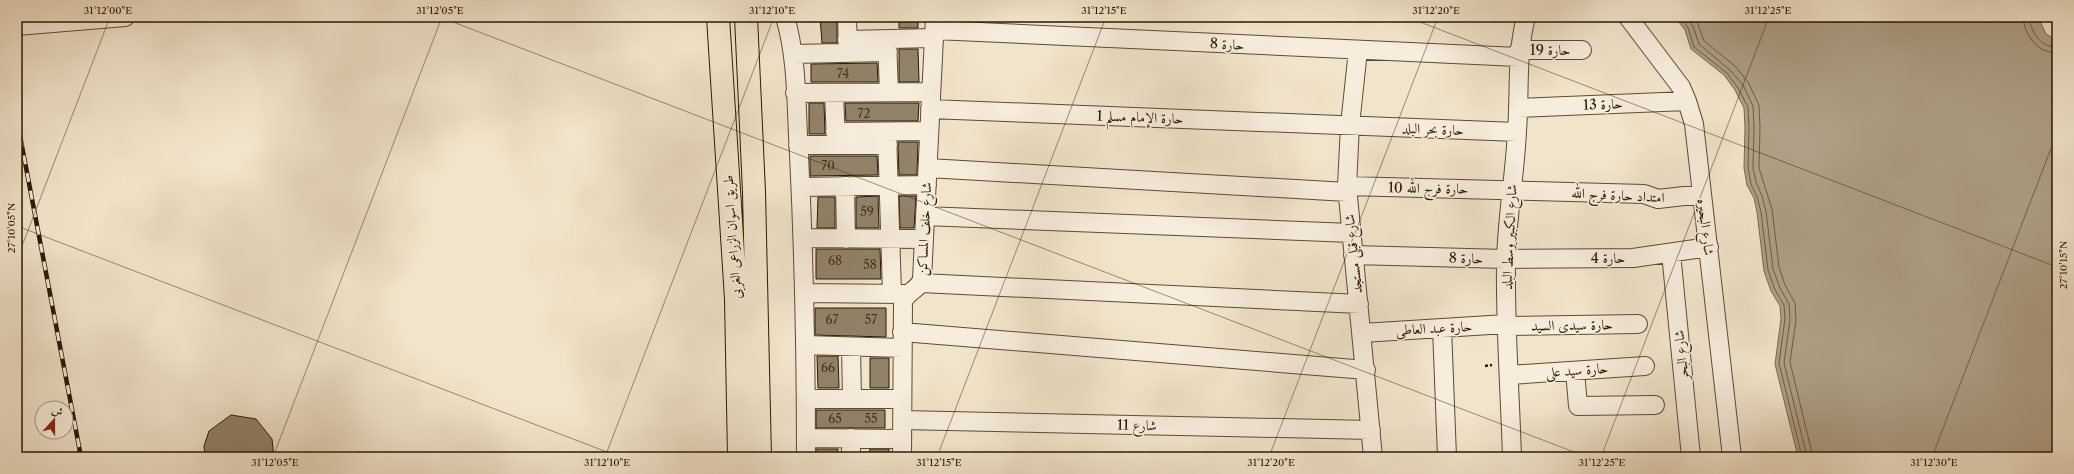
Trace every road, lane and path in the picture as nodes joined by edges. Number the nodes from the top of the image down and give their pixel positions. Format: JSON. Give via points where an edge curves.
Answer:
{"nodes":[{"id":1,"x":125,"y":17,"type":"edge"},
{"id":2,"x":718,"y":17,"type":"edge"},
{"id":3,"x":746,"y":17,"type":"edge"},
{"id":4,"x":785,"y":17,"type":"edge"},
{"id":5,"x":847,"y":17,"type":"edge"},
{"id":6,"x":1526,"y":17,"type":"edge"},
{"id":7,"x":1628,"y":17,"type":"edge"},
{"id":8,"x":17,"y":26,"type":"edge"},
{"id":9,"x":935,"y":28,"type":"edge"},
{"id":10,"x":888,"y":45,"type":"junction"},
{"id":11,"x":848,"y":46,"type":"junction"},
{"id":12,"x":1358,"y":50,"type":"junction"},
{"id":13,"x":1582,"y":50,"type":"dead end"},
{"id":14,"x":793,"y":54,"type":"junction"},
{"id":15,"x":1519,"y":54,"type":"junction"},
{"id":16,"x":834,"y":92,"type":"junction"},
{"id":17,"x":889,"y":92,"type":"junction"},
{"id":18,"x":795,"y":93,"type":"junction"},
{"id":19,"x":931,"y":100,"type":"junction"},
{"id":20,"x":1687,"y":101,"type":"junction"},
{"id":21,"x":1518,"y":108,"type":"junction"},
{"id":22,"x":1350,"y":125,"type":"junction"},
{"id":23,"x":929,"y":131,"type":"junction"},
{"id":24,"x":1517,"y":132,"type":"junction"},
{"id":25,"x":836,"y":139,"type":"junction"},
{"id":26,"x":888,"y":139,"type":"junction"},
{"id":27,"x":798,"y":146,"type":"junction"},
{"id":28,"x":927,"y":177,"type":"junction"},
{"id":29,"x":845,"y":186,"type":"junction"},
{"id":30,"x":889,"y":186,"type":"junction"},
{"id":31,"x":801,"y":187,"type":"junction"},
{"id":32,"x":1347,"y":189,"type":"junction"},
{"id":33,"x":1510,"y":190,"type":"junction"},
{"id":34,"x":1702,"y":194,"type":"junction"},
{"id":35,"x":925,"y":216,"type":"junction"},
{"id":36,"x":1351,"y":232,"type":"junction"},
{"id":37,"x":803,"y":238,"type":"junction"},
{"id":38,"x":846,"y":238,"type":"junction"},
{"id":39,"x":890,"y":239,"type":"junction"},
{"id":40,"x":924,"y":239,"type":"junction"},
{"id":41,"x":1709,"y":247,"type":"junction"},
{"id":42,"x":1671,"y":253,"type":"junction"},
{"id":43,"x":1353,"y":254,"type":"junction"},
{"id":44,"x":1506,"y":259,"type":"junction"},
{"id":45,"x":921,"y":283,"type":"junction"},
{"id":46,"x":805,"y":293,"type":"junction"},
{"id":47,"x":900,"y":294,"type":"junction"},
{"id":48,"x":1359,"y":304,"type":"junction"},
{"id":49,"x":1638,"y":324,"type":"dead end"},
{"id":50,"x":1506,"y":325,"type":"junction"},
{"id":51,"x":1442,"y":328,"type":"junction"},
{"id":52,"x":1362,"y":333,"type":"junction"},
{"id":53,"x":902,"y":340,"type":"junction"},
{"id":54,"x":806,"y":346,"type":"junction"},
{"id":55,"x":851,"y":347,"type":"junction"},
{"id":56,"x":1646,"y":366,"type":"dead end"},
{"id":57,"x":1366,"y":370,"type":"junction"},
{"id":58,"x":1575,"y":370,"type":"junction"},
{"id":59,"x":1510,"y":375,"type":"junction"},
{"id":60,"x":806,"y":399,"type":"junction"},
{"id":61,"x":852,"y":399,"type":"junction"},
{"id":62,"x":902,"y":399,"type":"junction"},
{"id":63,"x":1654,"y":405,"type":"dead end"},
{"id":64,"x":902,"y":420,"type":"junction"},
{"id":65,"x":1371,"y":430,"type":"junction"},
{"id":66,"x":806,"y":438,"type":"junction"},
{"id":67,"x":851,"y":438,"type":"junction"},
{"id":68,"x":902,"y":439,"type":"junction"},
{"id":69,"x":739,"y":457,"type":"edge"},
{"id":70,"x":760,"y":457,"type":"edge"},
{"id":71,"x":806,"y":457,"type":"edge"},
{"id":72,"x":851,"y":457,"type":"edge"},
{"id":73,"x":902,"y":457,"type":"edge"},
{"id":74,"x":1373,"y":457,"type":"edge"},
{"id":75,"x":1447,"y":457,"type":"edge"},
{"id":76,"x":1512,"y":457,"type":"edge"},
{"id":77,"x":1691,"y":457,"type":"edge"},
{"id":78,"x":1732,"y":457,"type":"edge"}],
"edges":[{"from":1,"to":8,"type":"street"},
{"from":2,"to":69,"type":"main road","name":"طريق اسوان الزراعى الغربى","via":[[737,314]]},
{"from":3,"to":70,"type":"main road","name":"طريق اسوان الزراعى الغربى","via":[[754,200]]},
{"from":4,"to":14,"type":"street"},
{"from":5,"to":11,"type":"street"},
{"from":6,"to":15,"type":"street","name":"شارع الكبير وسط البلد"},
{"from":7,"to":20,"type":"street","name":"شارع البحيره","via":[[1672,73]]},
{"from":9,"to":10,"type":"street","name":"حارة 8"},
{"from":9,"to":12,"type":"street","name":"حارة 8"},
{"from":9,"to":19,"type":"street","name":"شارع خلف المساكن"},
{"from":10,"to":11,"type":"street","name":"حارة 8"},
{"from":10,"to":17,"type":"street"},
{"from":11,"to":14,"type":"street","name":"حارة 8"},
{"from":12,"to":15,"type":"street","name":"حارة 8"},
{"from":12,"to":22,"type":"street","name":"شارع قبلى مستجد"},
{"from":13,"to":15,"type":"street","name":"حارة 19"},
{"from":14,"to":18,"type":"street"},
{"from":15,"to":21,"type":"street","name":"شارع الكبير وسط البلد"},
{"from":16,"to":17,"type":"street","name":"حارة الإمام مسلم 1"},
{"from":16,"to":18,"type":"street","name":"حارة الإمام مسلم 1"},
{"from":16,"to":25,"type":"street"},
{"from":17,"to":19,"type":"street","name":"حارة الإمام مسلم 1"},
{"from":18,"to":27,"type":"street"},
{"from":19,"to":22,"type":"street","name":"حارة الإمام مسلم 1"},
{"from":19,"to":23,"type":"street","name":"شارع خلف المساكن"},
{"from":20,"to":21,"type":"street","name":"حارة 13"},
{"from":20,"to":34,"type":"street","name":"شارع البحيره","via":[[1694,124]]},
{"from":21,"to":24,"type":"street","name":"شارع الكبير وسط البلد"},
{"from":22,"to":24,"type":"street","name":"حارة بحر البلد"},
{"from":22,"to":32,"type":"street","name":"شارع قبلى مستجد"},
{"from":23,"to":26,"type":"street"},
{"from":23,"to":28,"type":"street","name":"شارع خلف المساكن"},
{"from":24,"to":33,"type":"street","name":"شارع الكبير وسط البلد"},
{"from":25,"to":26,"type":"street"},
{"from":25,"to":27,"type":"street"},
{"from":26,"to":30,"type":"street"},
{"from":27,"to":31,"type":"street"},
{"from":28,"to":30,"type":"street","name":"حارة فرج الله 10"},
{"from":28,"to":32,"type":"street","name":"حارة فرج الله 10"},
{"from":28,"to":35,"type":"street","name":"شارع خلف المساكن"},
{"from":29,"to":30,"type":"street","name":"حارة فرج الله 10"},
{"from":29,"to":31,"type":"street","name":"حارة فرج الله 10"},
{"from":29,"to":38,"type":"street"},
{"from":30,"to":39,"type":"street"},
{"from":31,"to":37,"type":"street"},
{"from":32,"to":33,"type":"street","name":"حارة فرج الله 10"},
{"from":32,"to":36,"type":"street","name":"شارع قبلى مستجد"},
{"from":33,"to":34,"type":"street","name":"امتداد حارة فرج الله","via":[[1644,194],[1658,199]]},
{"from":33,"to":44,"type":"street","name":"شارع الكبير وسط البلد"},
{"from":34,"to":41,"type":"street","name":"شارع البحيره"},
{"from":35,"to":36,"type":"street"},
{"from":35,"to":40,"type":"street","name":"شارع خلف المساكن"},
{"from":36,"to":43,"type":"street","name":"شارع قبلى مستجد"},
{"from":37,"to":38,"type":"street"},
{"from":37,"to":46,"type":"street"},
{"from":38,"to":39,"type":"street"},
{"from":39,"to":40,"type":"street"},
{"from":39,"to":47,"type":"street"},
{"from":40,"to":45,"type":"street","name":"شارع خلف المساكن"},
{"from":41,"to":42,"type":"street","name":"حارة 4"},
{"from":41,"to":78,"type":"street","name":"شارع البحيره"},
{"from":42,"to":44,"type":"street","name":"حارة 4","via":[[1633,258]]},
{"from":42,"to":77,"type":"street","name":"شارع البحر"},
{"from":43,"to":44,"type":"street","name":"حارة 8"},
{"from":43,"to":48,"type":"street","name":"شارع قبلى مستجد"},
{"from":44,"to":50,"type":"street","name":"شارع الكبير وسط البلد"},
{"from":45,"to":47,"type":"street","name":"شارع خلف المساكن"},
{"from":45,"to":48,"type":"street"},
{"from":46,"to":47,"type":"street"},
{"from":46,"to":54,"type":"street"},
{"from":47,"to":53,"type":"street","name":"شارع خلف المساكن","via":[[903,302]]},
{"from":48,"to":52,"type":"street","name":"شارع قبلى مستجد"},
{"from":49,"to":50,"type":"street","name":"حارة سيدى السيد"},
{"from":50,"to":51,"type":"street","name":"حارة عبد العاطى"},
{"from":50,"to":59,"type":"street","name":"شارع الكبير وسط البلد"},
{"from":51,"to":52,"type":"street","name":"حارة عبد العاطى"},
{"from":51,"to":75,"type":"street"},
{"from":52,"to":57,"type":"street","name":"شارع قبلى مستجد"},
{"from":53,"to":55,"type":"street"},
{"from":53,"to":57,"type":"street"},
{"from":53,"to":62,"type":"street","name":"شارع خلف المساكن"},
{"from":54,"to":55,"type":"street"},
{"from":54,"to":60,"type":"street"},
{"from":55,"to":61,"type":"street"},
{"from":56,"to":58,"type":"street","name":"حارة سيد على"},
{"from":57,"to":65,"type":"street","name":"شارع قبلى مستجد"},
{"from":58,"to":59,"type":"street","name":"حارة سيد على"},
{"from":58,"to":63,"type":"street","via":[[1577,402],[1580,407]]},
{"from":59,"to":76,"type":"street","name":"شارع الكبير وسط البلد"},
{"from":60,"to":61,"type":"street"},
{"from":60,"to":66,"type":"street"},
{"from":61,"to":62,"type":"street"},
{"from":62,"to":64,"type":"street","name":"شارع خلف المساكن"},
{"from":64,"to":65,"type":"street","name":"شارع 11"},
{"from":64,"to":68,"type":"street","name":"شارع خلف المساكن"},
{"from":65,"to":74,"type":"street","name":"شارع قبلى مستجد"},
{"from":66,"to":67,"type":"street"},
{"from":66,"to":71,"type":"street"},
{"from":67,"to":68,"type":"street"},
{"from":67,"to":72,"type":"street"},
{"from":68,"to":73,"type":"street","name":"شارع خلف المساكن"}]}
